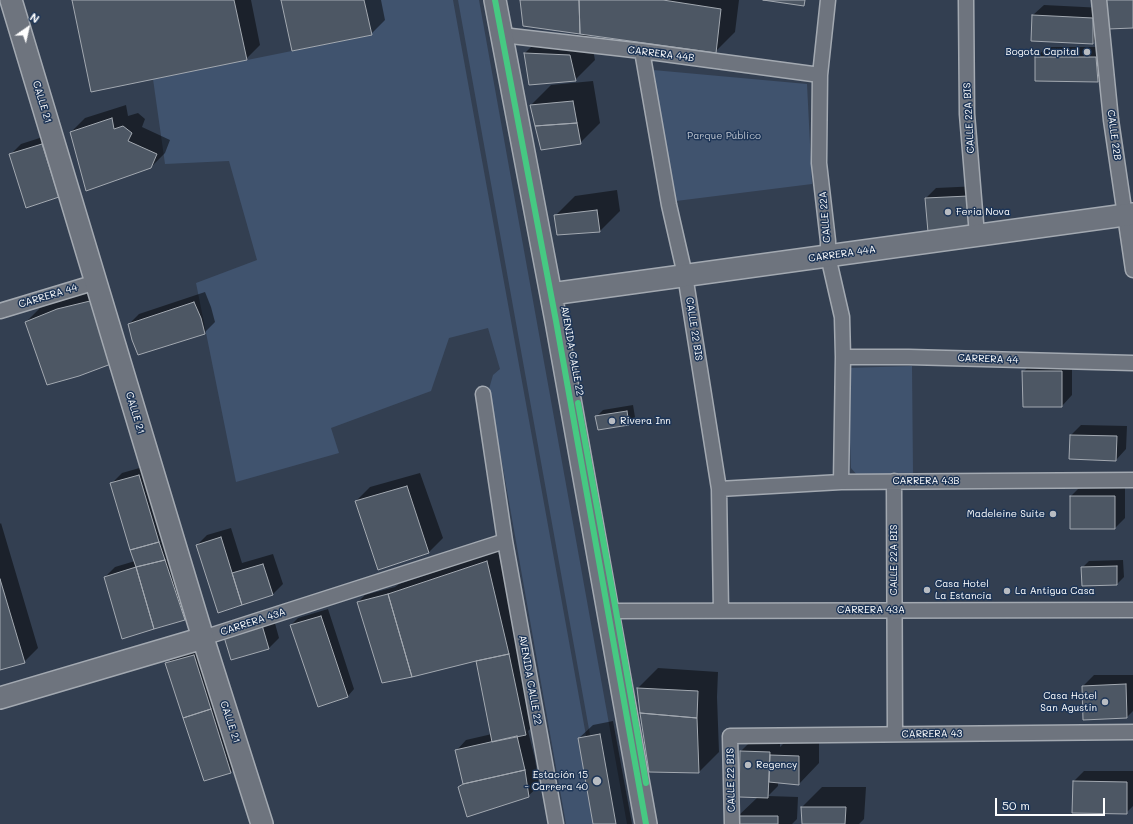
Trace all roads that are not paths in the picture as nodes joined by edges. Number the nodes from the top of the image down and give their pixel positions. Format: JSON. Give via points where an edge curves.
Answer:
{"nodes":[{"id":1,"x":11,"y":0,"type":"edge"},
{"id":2,"x":495,"y":0,"type":"edge"},
{"id":3,"x":828,"y":0,"type":"edge"},
{"id":4,"x":966,"y":0,"type":"edge"},
{"id":5,"x":1099,"y":0,"type":"edge"},
{"id":6,"x":502,"y":35,"type":"junction"},
{"id":7,"x":642,"y":51,"type":"junction"},
{"id":8,"x":820,"y":75,"type":"junction"},
{"id":9,"x":1129,"y":214,"type":"edge"},
{"id":10,"x":977,"y":235,"type":"junction"},
{"id":11,"x":828,"y":256,"type":"junction"},
{"id":12,"x":1133,"y":270,"type":"edge"},
{"id":13,"x":685,"y":276,"type":"junction"},
{"id":14,"x":96,"y":282,"type":"junction"},
{"id":15,"x":551,"y":294,"type":"junction"},
{"id":16,"x":0,"y":311,"type":"edge"},
{"id":17,"x":843,"y":357,"type":"junction"},
{"id":18,"x":1133,"y":363,"type":"edge"},
{"id":19,"x":483,"y":394,"type":"dead end"},
{"id":20,"x":1133,"y":480,"type":"edge"},
{"id":21,"x":894,"y":481,"type":"junction"},
{"id":22,"x":841,"y":482,"type":"junction"},
{"id":23,"x":719,"y":489,"type":"junction"},
{"id":24,"x":505,"y":541,"type":"junction"},
{"id":25,"x":894,"y":610,"type":"junction"},
{"id":26,"x":1133,"y":610,"type":"edge"},
{"id":27,"x":609,"y":611,"type":"junction"},
{"id":28,"x":721,"y":611,"type":"junction"},
{"id":29,"x":203,"y":638,"type":"junction"},
{"id":30,"x":0,"y":698,"type":"edge"},
{"id":31,"x":1133,"y":732,"type":"edge"},
{"id":32,"x":895,"y":734,"type":"junction"},
{"id":33,"x":730,"y":736,"type":"joint"},
{"id":34,"x":262,"y":824,"type":"edge"},
{"id":35,"x":556,"y":824,"type":"edge"},
{"id":36,"x":646,"y":824,"type":"edge"},
{"id":37,"x":732,"y":824,"type":"edge"}],
"edges":[{"from":1,"to":14,"type":"street","name":"CALLE 21"},
{"from":2,"to":6,"type":"street","name":"AVENIDA CALLE 22"},
{"from":3,"to":8,"type":"street","name":"CALLE 22A"},
{"from":4,"to":10,"type":"street","name":"CALLE 22A BIS","via":[[967,114]]},
{"from":5,"to":9,"type":"street","name":"CALLE 22B","via":[[1111,120]]},
{"from":6,"to":7,"type":"street","name":"CARRERA 44B"},
{"from":6,"to":15,"type":"street","name":"AVENIDA CALLE 22"},
{"from":7,"to":8,"type":"street","name":"CARRERA 44B"},
{"from":7,"to":13,"type":"street","name":"CALLE 22 BIS"},
{"from":8,"to":11,"type":"street","name":"CALLE 22A","via":[[819,163]]},
{"from":9,"to":10,"type":"street","name":"CARRERA 44A"},
{"from":9,"to":12,"type":"street","name":"CALLE 22B"},
{"from":10,"to":11,"type":"street","name":"CARRERA 44A"},
{"from":11,"to":13,"type":"street","name":"CARRERA 44A"},
{"from":11,"to":17,"type":"street","name":"CALLE 22A","via":[[842,317]]},
{"from":13,"to":15,"type":"street","name":"CARRERA 44A"},
{"from":13,"to":23,"type":"street","name":"CALLE 22 BIS"},
{"from":14,"to":16,"type":"street","name":"CARRERA 44"},
{"from":14,"to":29,"type":"street","name":"CALLE 21"},
{"from":15,"to":27,"type":"street","name":"AVENIDA CALLE 22"},
{"from":17,"to":18,"type":"street","name":"CARRERA 44"},
{"from":17,"to":22,"type":"street","name":"CALLE 22A"},
{"from":19,"to":24,"type":"street","name":"AVENIDA CALLE 22"},
{"from":20,"to":21,"type":"street","name":"CARRERA 43B"},
{"from":21,"to":22,"type":"street","name":"CARRERA 43B"},
{"from":21,"to":25,"type":"street","name":"CALLE 22A BIS"},
{"from":22,"to":23,"type":"street","name":"CARRERA 43B"},
{"from":23,"to":28,"type":"street","name":"CALLE 22 BIS"},
{"from":24,"to":29,"type":"street","name":"CARRERA 43A"},
{"from":24,"to":35,"type":"street","name":"AVENIDA CALLE 22"},
{"from":25,"to":26,"type":"street","name":"CARRERA 43A"},
{"from":25,"to":28,"type":"street","name":"CARRERA 43A"},
{"from":25,"to":32,"type":"street","name":"CALLE 22A BIS"},
{"from":27,"to":28,"type":"street","name":"CARRERA 43A"},
{"from":27,"to":36,"type":"street","name":"AVENIDA CALLE 22"},
{"from":29,"to":30,"type":"street","name":"CARRERA 43A"},
{"from":29,"to":34,"type":"street","name":"CALLE 21"},
{"from":31,"to":32,"type":"street","name":"CARRERA 43"},
{"from":32,"to":33,"type":"street","name":"CARRERA 43"},
{"from":33,"to":37,"type":"street","name":"CALLE 22 BIS"}]}
